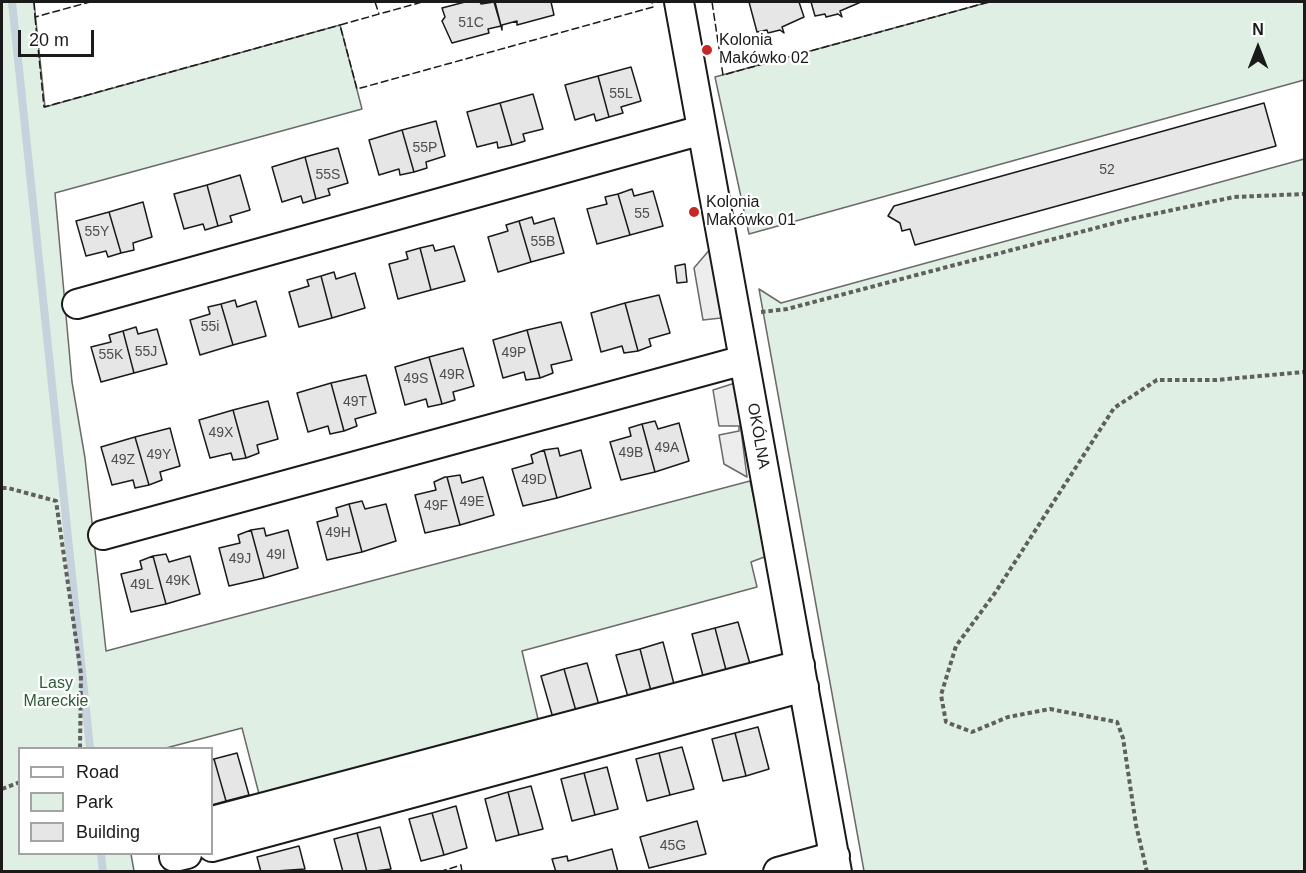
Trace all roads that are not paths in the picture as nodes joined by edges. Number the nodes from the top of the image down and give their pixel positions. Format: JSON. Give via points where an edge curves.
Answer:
{"nodes":[{"id":1,"x":679,"y":2,"type":"edge"},
{"id":2,"x":702,"y":130,"type":"junction"},
{"id":3,"x":77,"y":304,"type":"dead end"},
{"id":4,"x":744,"y":360,"type":"junction"},
{"id":5,"x":103,"y":535,"type":"dead end"},
{"id":6,"x":802,"y":676,"type":"junction"},
{"id":7,"x":213,"y":821,"type":"edge"},
{"id":8,"x":213,"y":847,"type":"edge"},
{"id":9,"x":836,"y":864,"type":"edge"},
{"id":10,"x":778,"y":872,"type":"edge"}],
"edges":[{"from":1,"to":2,"type":"street","name":"OKÓLNA"},
{"from":2,"to":3,"type":"street"},
{"from":2,"to":4,"type":"street","name":"OKÓLNA"},
{"from":4,"to":5,"type":"street"},
{"from":4,"to":6,"type":"street","name":"OKÓLNA"},
{"from":6,"to":7,"type":"street"},
{"from":6,"to":8,"type":"street"},
{"from":6,"to":9,"type":"street","name":"OKÓLNA"},
{"from":9,"to":10,"type":"street"}]}
